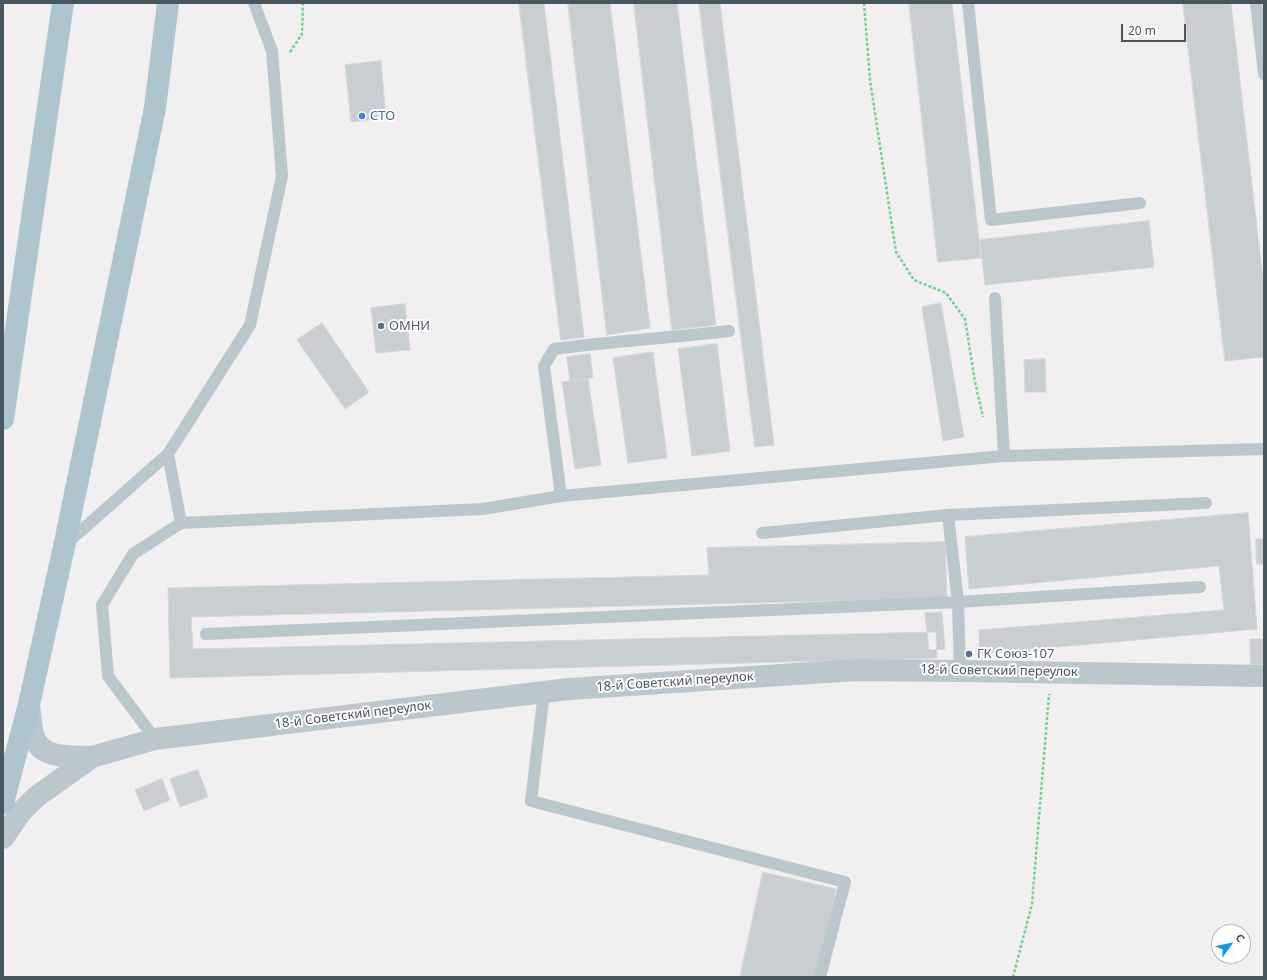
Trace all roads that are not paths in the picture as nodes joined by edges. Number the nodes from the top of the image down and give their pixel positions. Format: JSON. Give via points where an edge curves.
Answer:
{"nodes":[{"id":1,"x":63,"y":3,"type":"edge"},
{"id":2,"x":168,"y":3,"type":"edge"},
{"id":3,"x":254,"y":3,"type":"edge"},
{"id":4,"x":968,"y":3,"type":"edge"},
{"id":5,"x":1256,"y":3,"type":"edge"},
{"id":6,"x":1264,"y":70,"type":"edge"},
{"id":7,"x":1140,"y":203,"type":"dead end"},
{"id":8,"x":995,"y":298,"type":"dead end"},
{"id":9,"x":729,"y":331,"type":"dead end"},
{"id":10,"x":3,"y":419,"type":"edge"},
{"id":11,"x":1264,"y":449,"type":"edge"},
{"id":12,"x":168,"y":454,"type":"junction"},
{"id":13,"x":1004,"y":456,"type":"junction"},
{"id":14,"x":561,"y":496,"type":"junction"},
{"id":15,"x":1206,"y":503,"type":"dead end"},
{"id":16,"x":948,"y":515,"type":"junction"},
{"id":17,"x":181,"y":523,"type":"junction"},
{"id":18,"x":762,"y":533,"type":"dead end"},
{"id":19,"x":64,"y":547,"type":"junction"},
{"id":20,"x":1200,"y":587,"type":"dead end"},
{"id":21,"x":958,"y":602,"type":"junction"},
{"id":22,"x":206,"y":634,"type":"dead end"},
{"id":23,"x":960,"y":670,"type":"junction"},
{"id":24,"x":1264,"y":676,"type":"edge"},
{"id":25,"x":544,"y":692,"type":"junction"},
{"id":26,"x":29,"y":704,"type":"junction"},
{"id":27,"x":155,"y":739,"type":"junction"},
{"id":28,"x":92,"y":757,"type":"junction"},
{"id":29,"x":3,"y":803,"type":"edge"},
{"id":30,"x":3,"y":838,"type":"edge"},
{"id":31,"x":820,"y":977,"type":"edge"}],
"edges":[{"from":1,"to":10,"type":"main road"},
{"from":2,"to":19,"type":"main road","via":[[155,108]]},
{"from":3,"to":12,"type":"lane","via":[[272,51],[282,176],[250,325]]},
{"from":4,"to":7,"type":"lane","via":[[991,220]]},
{"from":5,"to":6,"type":"lane"},
{"from":8,"to":13,"type":"lane"},
{"from":9,"to":14,"type":"lane","via":[[554,349],[544,366]]},
{"from":11,"to":13,"type":"lane"},
{"from":12,"to":17,"type":"lane"},
{"from":12,"to":19,"type":"lane"},
{"from":13,"to":14,"type":"lane"},
{"from":14,"to":17,"type":"lane","via":[[483,509]]},
{"from":15,"to":16,"type":"lane"},
{"from":16,"to":18,"type":"lane"},
{"from":16,"to":21,"type":"lane"},
{"from":17,"to":27,"type":"lane","via":[[132,554],[102,605],[108,676]]},
{"from":19,"to":26,"type":"main road"},
{"from":20,"to":21,"type":"lane"},
{"from":21,"to":22,"type":"lane"},
{"from":21,"to":23,"type":"lane"},
{"from":23,"to":24,"type":"street","name":"18-й Советский переулок"},
{"from":23,"to":25,"type":"street","name":"18-й Советский переулок","via":[[857,670]]},
{"from":25,"to":27,"type":"street","name":"18-й Советский переулок"},
{"from":25,"to":31,"type":"lane","via":[[531,801],[845,882]]},
{"from":26,"to":28,"type":"street","via":[[34,738],[43,749],[54,754]]},
{"from":26,"to":29,"type":"main road"},
{"from":27,"to":28,"type":"street","name":"18-й Советский переулок"},
{"from":28,"to":30,"type":"street","via":[[36,797],[21,812]]}]}
